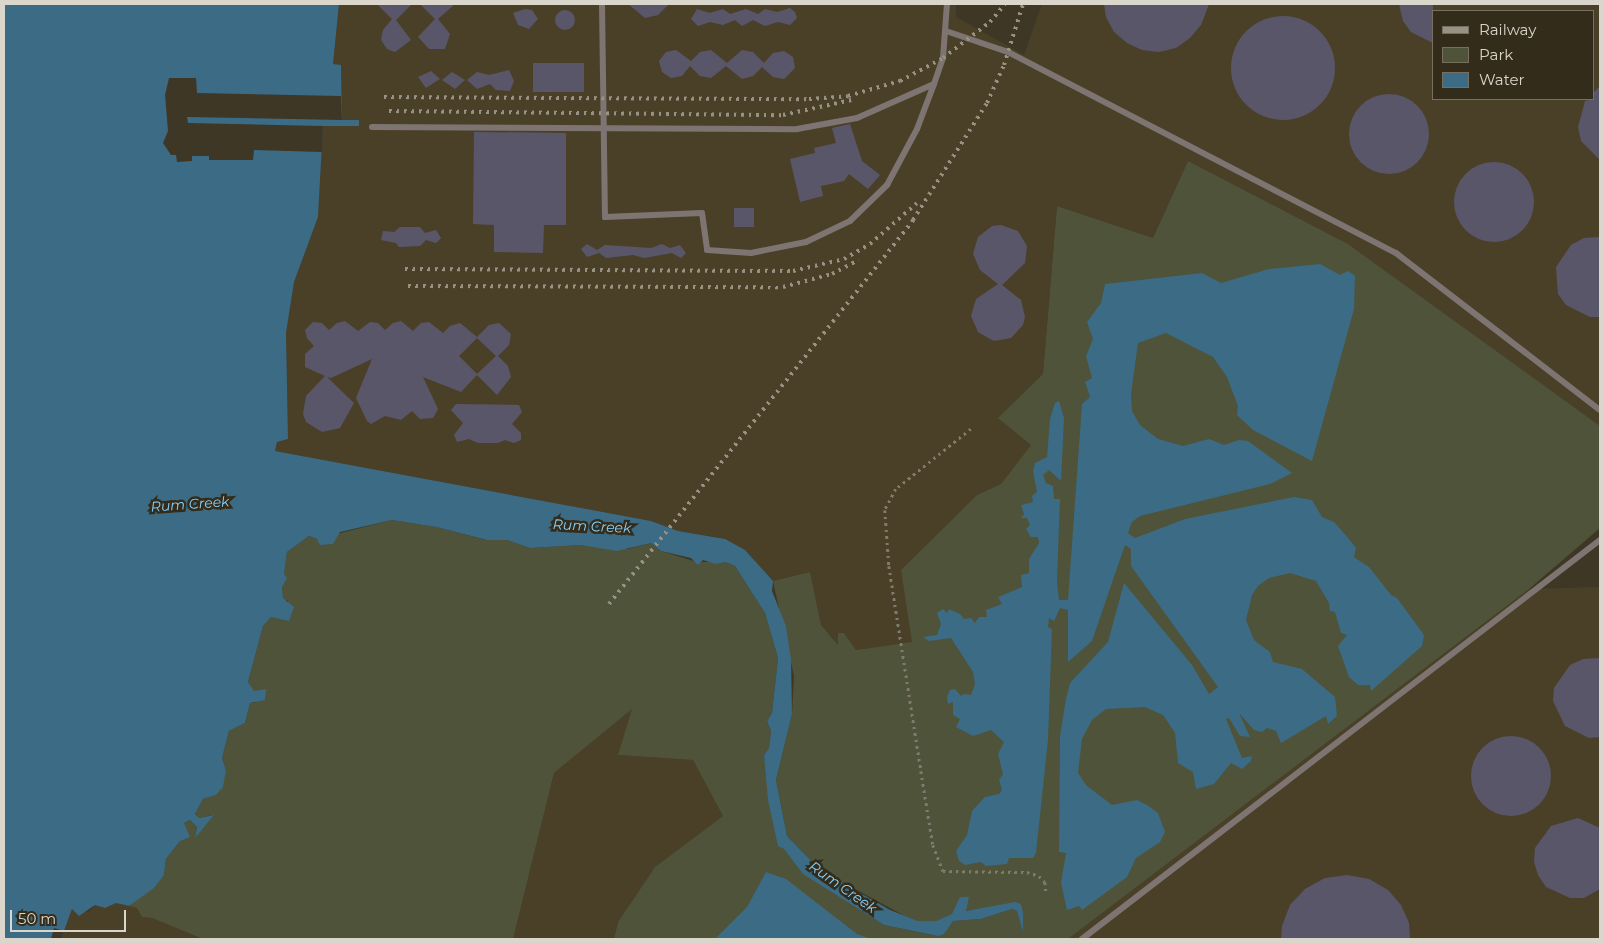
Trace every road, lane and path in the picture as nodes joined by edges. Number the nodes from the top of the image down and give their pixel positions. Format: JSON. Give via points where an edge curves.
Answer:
{"nodes":[{"id":1,"x":602,"y":4,"type":"edge"},
{"id":2,"x":947,"y":4,"type":"edge"},
{"id":3,"x":946,"y":30,"type":"junction"},
{"id":4,"x":934,"y":84,"type":"junction"},
{"id":5,"x":372,"y":127,"type":"dead end"},
{"id":6,"x":602,"y":127,"type":"junction"},
{"id":7,"x":1600,"y":410,"type":"edge"},
{"id":8,"x":971,"y":430,"type":"dead end"},
{"id":9,"x":1600,"y":540,"type":"edge"},
{"id":10,"x":1046,"y":891,"type":"dead end"},
{"id":11,"x":1082,"y":939,"type":"edge"}],
"edges":[{"from":1,"to":6,"type":"lane"},
{"from":2,"to":3,"type":"lane"},
{"from":3,"to":4,"type":"lane","via":[[943,58]]},
{"from":3,"to":7,"type":"lane","via":[[1008,52],[1396,253]]},
{"from":4,"to":6,"type":"lane","via":[[857,118],[796,129]]},
{"from":4,"to":6,"type":"lane","via":[[917,129],[887,185],[850,221],[806,242],[751,253],[707,250],[702,213],[605,217]]},
{"from":5,"to":6,"type":"lane"},
{"from":8,"to":10,"type":"path","via":[[896,489],[885,510],[889,566],[904,644],[920,770],[933,845],[943,871],[1027,872],[1045,882]]},
{"from":9,"to":11,"type":"lane","via":[[1350,736]]}]}
